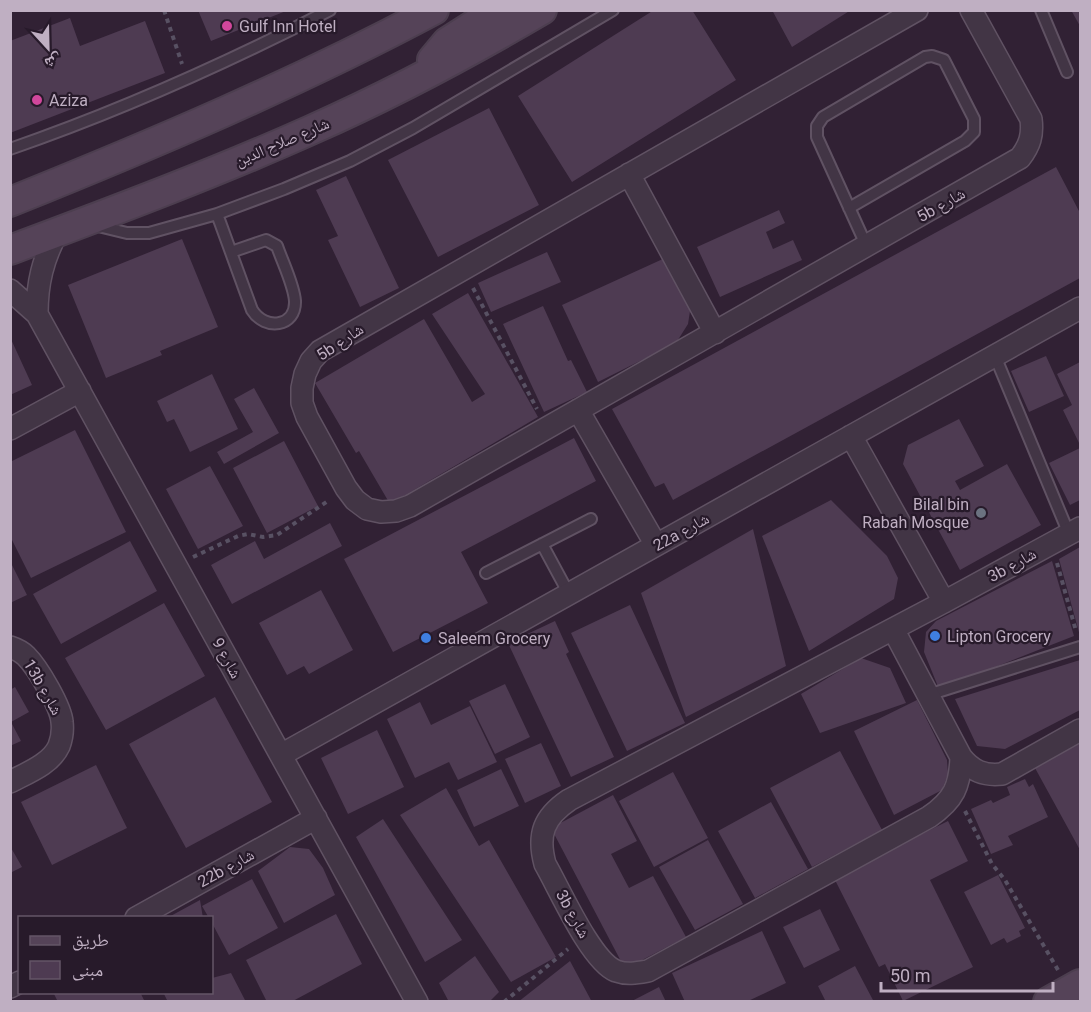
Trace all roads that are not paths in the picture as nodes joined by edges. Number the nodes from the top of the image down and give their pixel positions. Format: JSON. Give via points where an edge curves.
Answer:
{"nodes":[{"id":1,"x":330,"y":10,"type":"edge"},
{"id":2,"x":434,"y":10,"type":"edge"},
{"id":3,"x":497,"y":10,"type":"edge"},
{"id":4,"x":542,"y":10,"type":"edge"},
{"id":5,"x":612,"y":10,"type":"edge"},
{"id":6,"x":917,"y":10,"type":"edge"},
{"id":7,"x":971,"y":10,"type":"edge"},
{"id":8,"x":1041,"y":10,"type":"edge"},
{"id":9,"x":1068,"y":72,"type":"dead end"},
{"id":10,"x":424,"y":75,"type":"junction"},
{"id":11,"x":10,"y":149,"type":"edge"},
{"id":12,"x":629,"y":174,"type":"junction"},
{"id":13,"x":10,"y":202,"type":"edge"},
{"id":14,"x":849,"y":208,"type":"junction"},
{"id":15,"x":218,"y":214,"type":"junction"},
{"id":16,"x":85,"y":222,"type":"junction"},
{"id":17,"x":57,"y":233,"type":"junction"},
{"id":18,"x":867,"y":247,"type":"junction"},
{"id":19,"x":10,"y":250,"type":"edge"},
{"id":20,"x":231,"y":252,"type":"junction"},
{"id":21,"x":10,"y":290,"type":"edge"},
{"id":22,"x":1080,"y":308,"type":"edge"},
{"id":23,"x":37,"y":314,"type":"junction"},
{"id":24,"x":715,"y":333,"type":"junction"},
{"id":25,"x":995,"y":356,"type":"junction"},
{"id":26,"x":80,"y":391,"type":"junction"},
{"id":27,"x":579,"y":410,"type":"junction"},
{"id":28,"x":10,"y":429,"type":"edge"},
{"id":29,"x":851,"y":436,"type":"junction"},
{"id":30,"x":591,"y":519,"type":"dead end"},
{"id":31,"x":1067,"y":535,"type":"edge"},
{"id":32,"x":542,"y":544,"type":"junction"},
{"id":33,"x":656,"y":545,"type":"junction"},
{"id":34,"x":486,"y":573,"type":"dead end"},
{"id":35,"x":568,"y":594,"type":"junction"},
{"id":36,"x":944,"y":602,"type":"junction"},
{"id":37,"x":893,"y":629,"type":"junction"},
{"id":38,"x":10,"y":647,"type":"edge"},
{"id":39,"x":1080,"y":647,"type":"edge"},
{"id":40,"x":928,"y":695,"type":"junction"},
{"id":41,"x":1080,"y":730,"type":"edge"},
{"id":42,"x":281,"y":755,"type":"junction"},
{"id":43,"x":961,"y":757,"type":"junction"},
{"id":44,"x":10,"y":782,"type":"edge"},
{"id":45,"x":316,"y":818,"type":"junction"},
{"id":46,"x":140,"y":916,"type":"edge"},
{"id":47,"x":417,"y":1002,"type":"edge"}],
"edges":[{"from":1,"to":11,"type":"lane","via":[[188,78]]},
{"from":2,"to":13,"type":"main road","via":[[264,94]]},
{"from":3,"to":10,"type":"main road","via":[[447,42]]},
{"from":4,"to":10,"type":"main road","name":"شارع صلاح الدين"},
{"from":5,"to":15,"type":"lane","via":[[371,150]]},
{"from":6,"to":12,"type":"street","name":"5b شارع"},
{"from":7,"to":18,"type":"street","name":"5b شارع","via":[[1029,113],[1029,147],[1009,166]]},
{"from":8,"to":9,"type":"lane"},
{"from":10,"to":16,"type":"main road","name":"شارع صلاح الدين","via":[[274,147]]},
{"from":12,"to":24,"type":"street"},
{"from":12,"to":27,"type":"street","name":"5b شارع","via":[[332,343],[311,361],[303,381],[302,403],[307,417],[346,488],[367,509],[381,512],[410,506]]},
{"from":14,"to":14,"type":"lane","via":[[817,137],[819,121],[925,57],[939,57],[948,66],[970,111],[974,132],[965,141]]},
{"from":14,"to":18,"type":"lane"},
{"from":15,"to":16,"type":"lane","via":[[149,233],[127,233]]},
{"from":15,"to":20,"type":"lane"},
{"from":16,"to":17,"type":"main road","name":"شارع صلاح الدين"},
{"from":17,"to":19,"type":"main road","name":"شارع صلاح الدين"},
{"from":17,"to":23,"type":"street","via":[[40,272]]},
{"from":18,"to":24,"type":"street","name":"5b شارع"},
{"from":20,"to":20,"type":"lane","via":[[257,317],[272,324],[288,318],[294,295],[277,246],[266,240]]},
{"from":21,"to":23,"type":"street","name":"شارع 9"},
{"from":22,"to":25,"type":"street","name":"22a شارع"},
{"from":23,"to":26,"type":"street","name":"شارع 9"},
{"from":24,"to":27,"type":"street","name":"5b شارع"},
{"from":25,"to":29,"type":"street","name":"22a شارع"},
{"from":25,"to":31,"type":"lane"},
{"from":26,"to":28,"type":"street"},
{"from":26,"to":42,"type":"street","name":"شارع 9"},
{"from":27,"to":33,"type":"street"},
{"from":29,"to":33,"type":"street","name":"22a شارع"},
{"from":29,"to":36,"type":"street"},
{"from":30,"to":32,"type":"lane"},
{"from":31,"to":36,"type":"street","name":"3b شارع"},
{"from":32,"to":34,"type":"lane"},
{"from":32,"to":35,"type":"lane"},
{"from":33,"to":35,"type":"street","name":"22a شارع"},
{"from":35,"to":42,"type":"street","name":"22a شارع"},
{"from":36,"to":37,"type":"street","name":"3b شارع"},
{"from":37,"to":40,"type":"street"},
{"from":37,"to":43,"type":"street","name":"3b شارع","via":[[556,808],[542,835],[545,864],[602,961],[632,974],[648,971],[929,817],[955,791]]},
{"from":38,"to":44,"type":"street","name":"13b شارع","via":[[25,655],[34,666],[62,720],[58,748],[50,759]]},
{"from":39,"to":40,"type":"lane"},
{"from":40,"to":43,"type":"street"},
{"from":41,"to":43,"type":"street","via":[[1002,774],[978,772]]},
{"from":42,"to":45,"type":"street","name":"شارع 9"},
{"from":45,"to":46,"type":"street","name":"22b شارع"},
{"from":45,"to":47,"type":"street","name":"شارع 9"}]}
